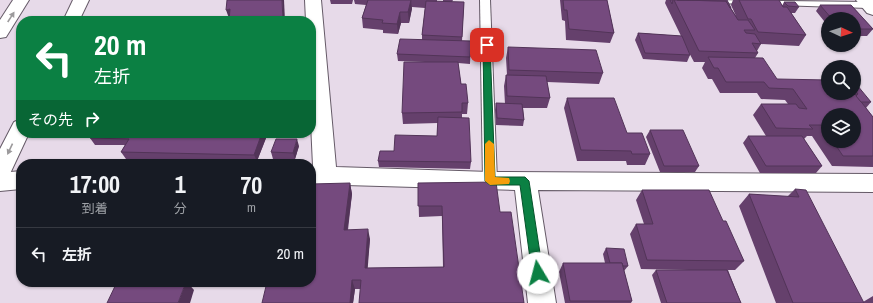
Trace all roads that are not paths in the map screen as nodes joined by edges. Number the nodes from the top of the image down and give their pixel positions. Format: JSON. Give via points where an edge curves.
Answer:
{"nodes":[{"id":1,"x":21,"y":0,"type":"edge"},
{"id":2,"x":81,"y":0,"type":"edge"},
{"id":3,"x":313,"y":0,"type":"edge"},
{"id":4,"x":485,"y":0,"type":"edge"},
{"id":5,"x":716,"y":0,"type":"edge"},
{"id":6,"x":868,"y":5,"type":"edge"},
{"id":7,"x":73,"y":16,"type":"edge"},
{"id":8,"x":313,"y":16,"type":"edge"},
{"id":9,"x":0,"y":33,"type":"edge"},
{"id":10,"x":316,"y":105,"type":"edge"},
{"id":11,"x":16,"y":138,"type":"edge"},
{"id":12,"x":0,"y":172,"type":"edge"},
{"id":13,"x":318,"y":175,"type":"edge"},
{"id":14,"x":16,"y":180,"type":"edge"},
{"id":15,"x":490,"y":181,"type":"junction"},
{"id":16,"x":525,"y":181,"type":"junction"},
{"id":17,"x":0,"y":182,"type":"edge"},
{"id":18,"x":873,"y":183,"type":"edge"},
{"id":19,"x":542,"y":303,"type":"edge"}],
"edges":[{"from":9,"to":1,"type":"main road","one_way":true},
{"from":2,"to":7,"type":"main road"},
{"from":3,"to":8,"type":"main road"},
{"from":4,"to":15,"type":"lane"},
{"from":5,"to":6,"type":"lane"},
{"from":10,"to":13,"type":"main road"},
{"from":11,"to":12,"type":"main road","one_way":true},
{"from":13,"to":15,"type":"main road"},
{"from":14,"to":17,"type":"main road"},
{"from":15,"to":16,"type":"main road"},
{"from":16,"to":18,"type":"main road"},
{"from":16,"to":19,"type":"main road"}]}
